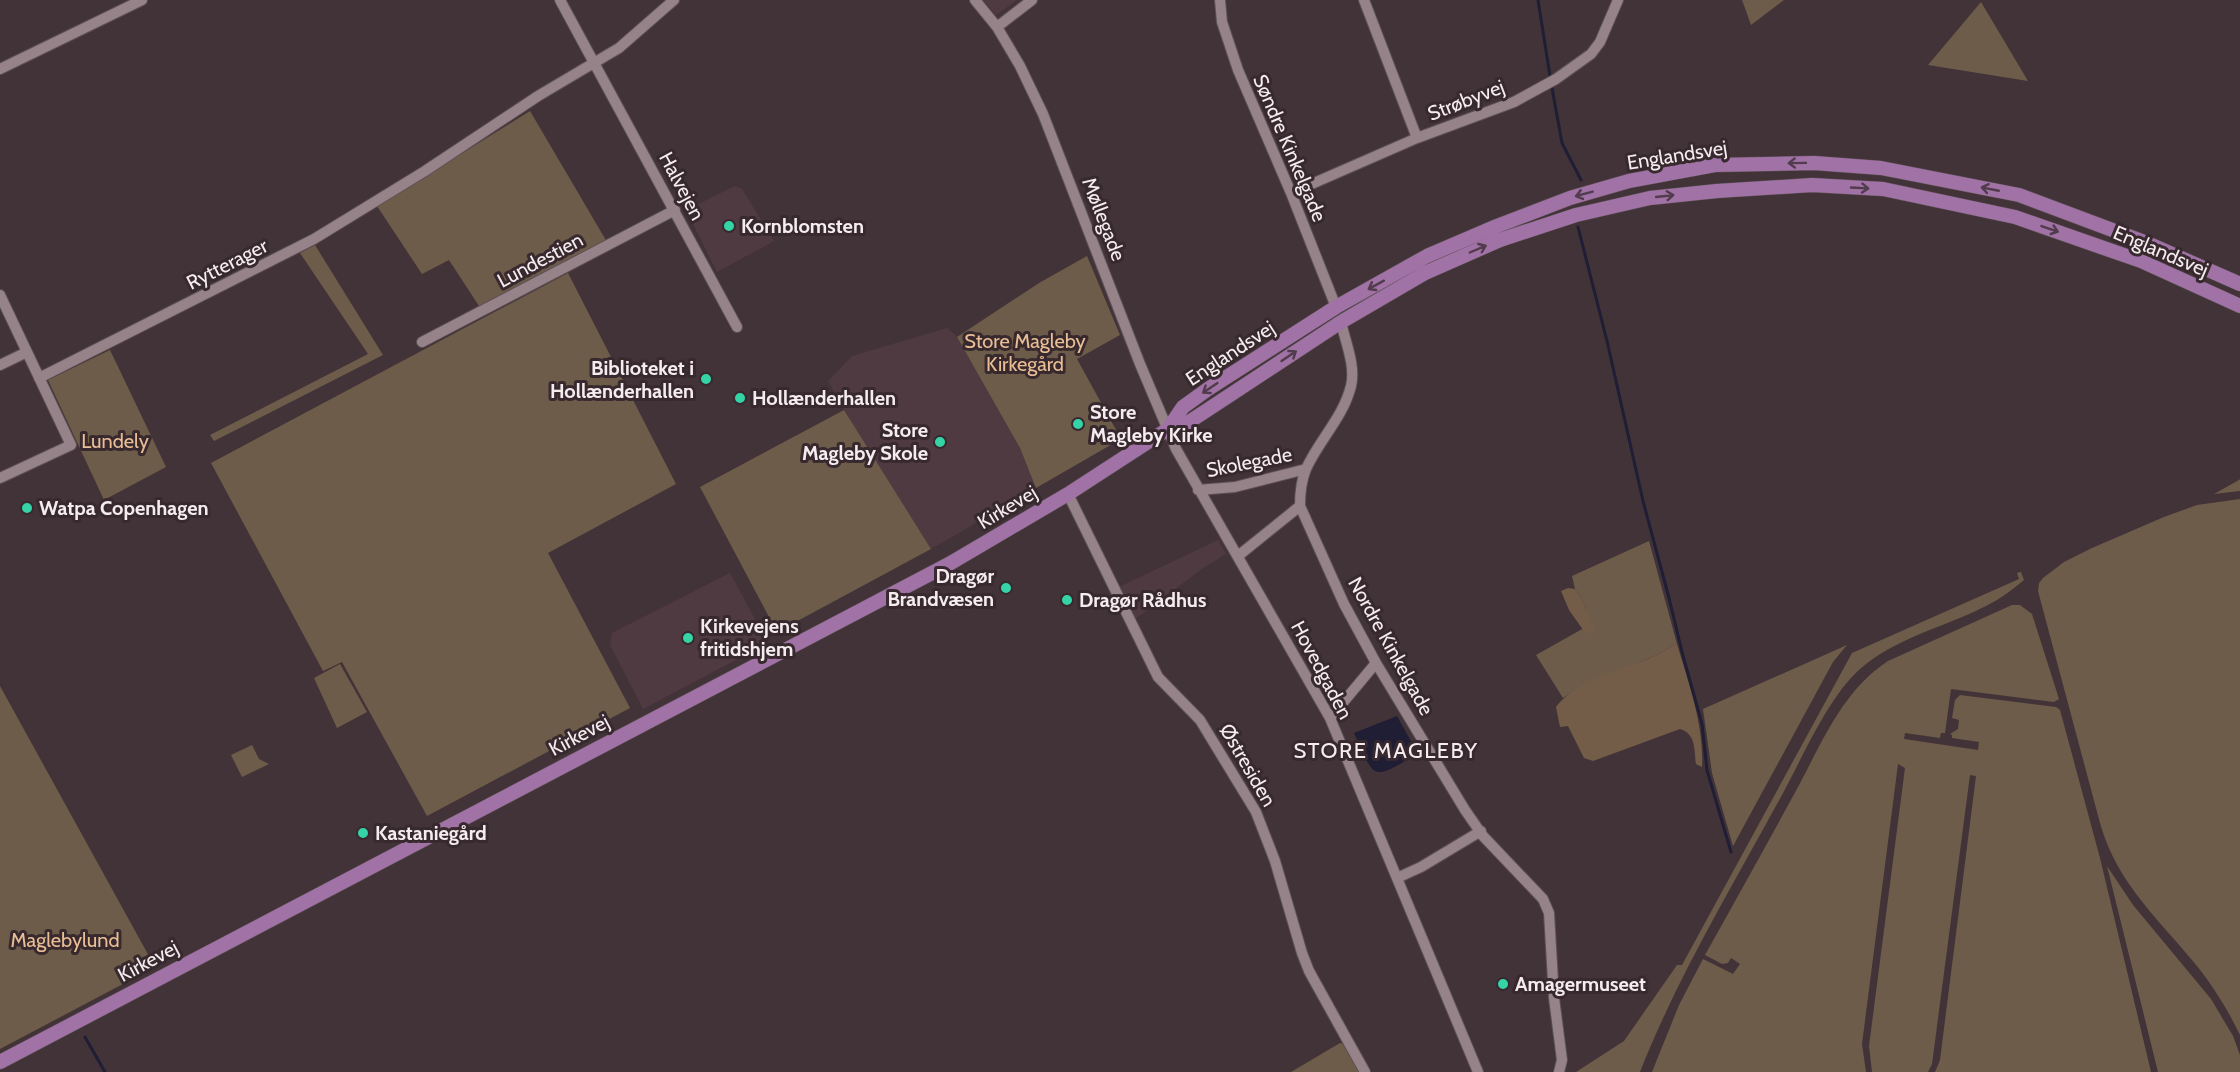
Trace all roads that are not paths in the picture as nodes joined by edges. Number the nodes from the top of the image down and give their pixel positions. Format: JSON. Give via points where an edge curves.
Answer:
{"nodes":[{"id":1,"x":142,"y":0,"type":"edge"},
{"id":2,"x":560,"y":0,"type":"edge"},
{"id":3,"x":674,"y":0,"type":"edge"},
{"id":4,"x":975,"y":0,"type":"edge"},
{"id":5,"x":1032,"y":0,"type":"edge"},
{"id":6,"x":1220,"y":0,"type":"edge"},
{"id":7,"x":1364,"y":0,"type":"edge"},
{"id":8,"x":1618,"y":0,"type":"edge"},
{"id":9,"x":997,"y":27,"type":"junction"},
{"id":10,"x":595,"y":64,"type":"junction"},
{"id":11,"x":0,"y":69,"type":"edge"},
{"id":12,"x":1417,"y":138,"type":"junction"},
{"id":13,"x":1291,"y":192,"type":"junction"},
{"id":14,"x":675,"y":210,"type":"junction"},
{"id":15,"x":2240,"y":284,"type":"edge"},
{"id":16,"x":0,"y":295,"type":"edge"},
{"id":17,"x":2240,"y":306,"type":"edge"},
{"id":18,"x":1336,"y":308,"type":"junction"},
{"id":19,"x":1341,"y":322,"type":"junction"},
{"id":20,"x":737,"y":327,"type":"dead end"},
{"id":21,"x":422,"y":342,"type":"dead end"},
{"id":22,"x":27,"y":352,"type":"junction"},
{"id":23,"x":0,"y":365,"type":"edge"},
{"id":24,"x":39,"y":378,"type":"junction"},
{"id":25,"x":1167,"y":429,"type":"junction"},
{"id":26,"x":1306,"y":469,"type":"junction"},
{"id":27,"x":0,"y":478,"type":"edge"},
{"id":28,"x":1198,"y":490,"type":"junction"},
{"id":29,"x":1068,"y":494,"type":"junction"},
{"id":30,"x":1300,"y":506,"type":"junction"},
{"id":31,"x":1238,"y":556,"type":"junction"},
{"id":32,"x":1376,"y":663,"type":"junction"},
{"id":33,"x":1330,"y":718,"type":"junction"},
{"id":34,"x":1481,"y":831,"type":"junction"},
{"id":35,"x":1397,"y":878,"type":"junction"},
{"id":36,"x":0,"y":1062,"type":"edge"},
{"id":37,"x":1365,"y":1072,"type":"edge"},
{"id":38,"x":1478,"y":1072,"type":"edge"},
{"id":39,"x":1559,"y":1072,"type":"edge"}],
"edges":[{"from":1,"to":11,"type":"street"},
{"from":2,"to":10,"type":"street","name":"Halvejen"},
{"from":3,"to":10,"type":"street"},
{"from":4,"to":9,"type":"street","name":"Møllegade"},
{"from":5,"to":9,"type":"street"},
{"from":6,"to":13,"type":"street","name":"Søndre Kinkelgade","via":[[1227,42]]},
{"from":7,"to":12,"type":"street"},
{"from":8,"to":12,"type":"street","name":"Strøbyvej","via":[[1600,42],[1582,62],[1514,102]]},
{"from":9,"to":25,"type":"street","name":"Møllegade","via":[[1047,124]]},
{"from":10,"to":14,"type":"street","name":"Halvejen"},
{"from":10,"to":24,"type":"street","name":"Rytterager","via":[[314,239]]},
{"from":12,"to":13,"type":"street","name":"Strøbyvej"},
{"from":13,"to":18,"type":"street","name":"Søndre Kinkelgade"},
{"from":14,"to":20,"type":"street","name":"Halvejen"},
{"from":14,"to":21,"type":"street","name":"Lundestien"},
{"from":15,"to":18,"type":"main road","name":"Englandsvej","one_way":true,"via":[[2019,195],[1881,168],[1814,163],[1715,165],[1629,181],[1570,198],[1427,256]]},
{"from":16,"to":22,"type":"street"},
{"from":19,"to":17,"type":"main road","name":"Englandsvej","one_way":true,"via":[[1447,262],[1575,215],[1650,198],[1812,186],[1883,189],[2015,217],[2142,261]]},
{"from":18,"to":25,"type":"main road","name":"Englandsvej","one_way":true,"via":[[1208,389],[1183,407]]},
{"from":25,"to":19,"type":"main road","name":"Englandsvej","one_way":true,"via":[[1189,422]]},
{"from":19,"to":26,"type":"street","via":[[1351,365],[1351,385],[1334,426]]},
{"from":22,"to":23,"type":"street"},
{"from":22,"to":24,"type":"street"},
{"from":24,"to":27,"type":"street","via":[[70,445]]},
{"from":25,"to":28,"type":"street","name":"Hovedgaden"},
{"from":25,"to":29,"type":"main road","name":"Kirkevej"},
{"from":26,"to":28,"type":"street","name":"Skolegade","via":[[1235,486]]},
{"from":26,"to":30,"type":"street"},
{"from":28,"to":31,"type":"street","name":"Hovedgaden"},
{"from":29,"to":36,"type":"main road","name":"Kirkevej","via":[[950,564]]},
{"from":29,"to":37,"type":"street","name":"Østresiden","via":[[1158,677],[1200,720],[1256,812],[1309,971]]},
{"from":30,"to":31,"type":"street"},
{"from":30,"to":32,"type":"street","name":"Nordre Kinkelgade","via":[[1344,604]]},
{"from":31,"to":33,"type":"street","name":"Hovedgaden"},
{"from":32,"to":33,"type":"street"},
{"from":32,"to":34,"type":"street","name":"Nordre Kinkelgade"},
{"from":33,"to":35,"type":"street","name":"Hovedgaden"},
{"from":34,"to":35,"type":"street"},
{"from":34,"to":39,"type":"street","name":"Nordre Kinkelgade","via":[[1543,899],[1549,914],[1562,1060]]},
{"from":35,"to":38,"type":"street","name":"Hovedgaden"}]}
